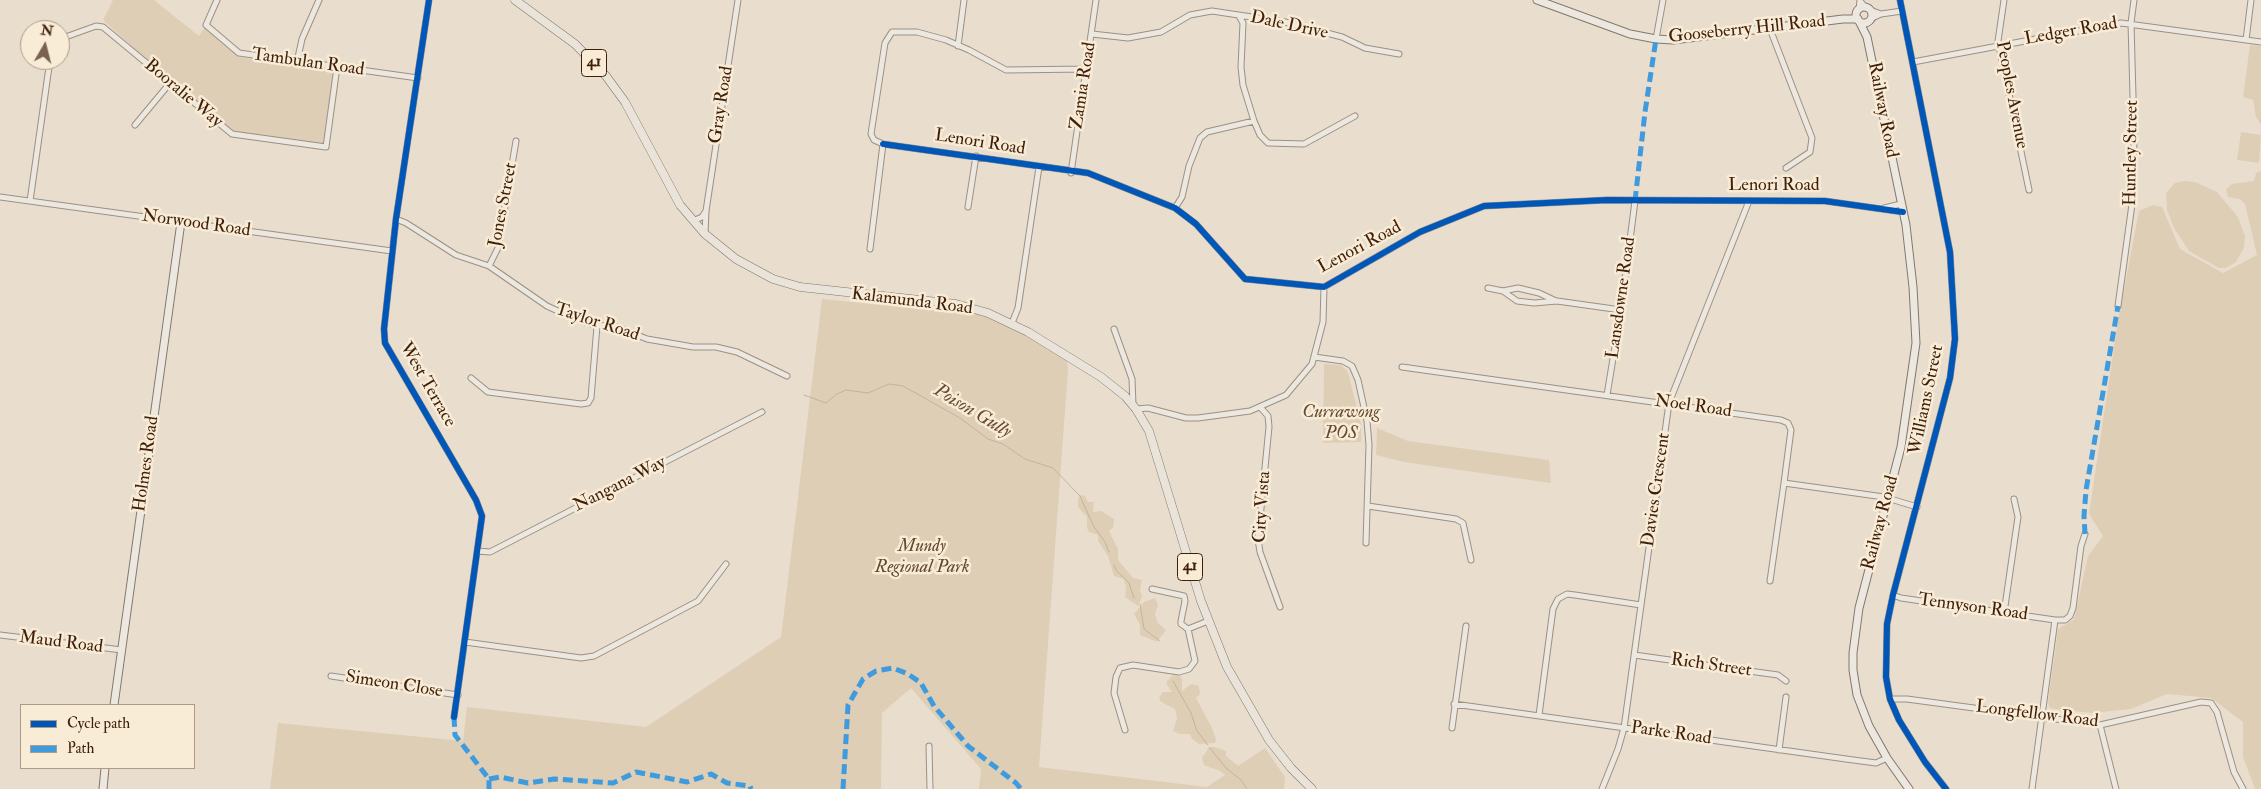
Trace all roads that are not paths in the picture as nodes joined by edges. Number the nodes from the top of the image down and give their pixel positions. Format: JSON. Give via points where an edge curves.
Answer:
{"nodes":[{"id":1,"x":217,"y":0,"type":"edge"},
{"id":2,"x":319,"y":0,"type":"edge"},
{"id":3,"x":429,"y":0,"type":"edge"},
{"id":4,"x":515,"y":0,"type":"edge"},
{"id":5,"x":738,"y":0,"type":"edge"},
{"id":6,"x":964,"y":0,"type":"edge"},
{"id":7,"x":1096,"y":0,"type":"edge"},
{"id":8,"x":1537,"y":0,"type":"edge"},
{"id":9,"x":1663,"y":0,"type":"edge"},
{"id":10,"x":1860,"y":0,"type":"edge"},
{"id":11,"x":1900,"y":0,"type":"edge"},
{"id":12,"x":2004,"y":0,"type":"edge"},
{"id":13,"x":2134,"y":0,"type":"edge"},
{"id":14,"x":2251,"y":0,"type":"edge"},
{"id":15,"x":1863,"y":10,"type":"junction"},
{"id":16,"x":1902,"y":11,"type":"junction"},
{"id":17,"x":1881,"y":14,"type":"junction"},
{"id":18,"x":1239,"y":16,"type":"junction"},
{"id":19,"x":1844,"y":19,"type":"junction"},
{"id":20,"x":1859,"y":20,"type":"junction"},
{"id":21,"x":1869,"y":20,"type":"junction"},
{"id":22,"x":2131,"y":23,"type":"junction"},
{"id":23,"x":1770,"y":29,"type":"junction"},
{"id":24,"x":1092,"y":34,"type":"junction"},
{"id":25,"x":70,"y":35,"type":"edge"},
{"id":26,"x":1868,"y":38,"type":"junction"},
{"id":27,"x":1656,"y":40,"type":"junction"},
{"id":28,"x":2246,"y":40,"type":"junction"},
{"id":29,"x":2261,"y":42,"type":"edge"},
{"id":30,"x":2000,"y":45,"type":"junction"},
{"id":31,"x":958,"y":46,"type":"junction"},
{"id":32,"x":1399,"y":54,"type":"dead end"},
{"id":33,"x":297,"y":62,"type":"junction"},
{"id":34,"x":1913,"y":62,"type":"junction"},
{"id":35,"x":337,"y":67,"type":"junction"},
{"id":36,"x":1086,"y":69,"type":"junction"},
{"id":37,"x":49,"y":70,"type":"edge"},
{"id":38,"x":418,"y":78,"type":"junction"},
{"id":39,"x":170,"y":83,"type":"junction"},
{"id":40,"x":1355,"y":116,"type":"dead end"},
{"id":41,"x":1254,"y":121,"type":"junction"},
{"id":42,"x":135,"y":125,"type":"dead end"},
{"id":43,"x":516,"y":141,"type":"dead end"},
{"id":44,"x":883,"y":144,"type":"junction"},
{"id":45,"x":976,"y":156,"type":"junction"},
{"id":46,"x":1039,"y":168,"type":"junction"},
{"id":47,"x":1786,"y":168,"type":"dead end"},
{"id":48,"x":1071,"y":172,"type":"junction"},
{"id":49,"x":2029,"y":190,"type":"dead end"},
{"id":50,"x":0,"y":197,"type":"edge"},
{"id":51,"x":1749,"y":200,"type":"junction"},
{"id":52,"x":30,"y":201,"type":"junction"},
{"id":53,"x":1635,"y":201,"type":"junction"},
{"id":54,"x":1901,"y":204,"type":"junction"},
{"id":55,"x":968,"y":207,"type":"dead end"},
{"id":56,"x":1175,"y":208,"type":"junction"},
{"id":57,"x":1884,"y":208,"type":"junction"},
{"id":58,"x":706,"y":210,"type":"junction"},
{"id":59,"x":1903,"y":212,"type":"junction"},
{"id":60,"x":396,"y":219,"type":"junction"},
{"id":61,"x":693,"y":221,"type":"junction"},
{"id":62,"x":181,"y":222,"type":"junction"},
{"id":63,"x":705,"y":234,"type":"junction"},
{"id":64,"x":870,"y":250,"type":"dead end"},
{"id":65,"x":392,"y":251,"type":"junction"},
{"id":66,"x":488,"y":266,"type":"junction"},
{"id":67,"x":1324,"y":287,"type":"junction"},
{"id":68,"x":1488,"y":288,"type":"dead end"},
{"id":69,"x":1502,"y":291,"type":"junction"},
{"id":70,"x":1557,"y":301,"type":"junction"},
{"id":71,"x":2118,"y":306,"type":"dead end"},
{"id":72,"x":1621,"y":310,"type":"junction"},
{"id":73,"x":1012,"y":323,"type":"junction"},
{"id":74,"x":597,"y":326,"type":"junction"},
{"id":75,"x":1114,"y":329,"type":"dead end"},
{"id":76,"x":1314,"y":357,"type":"junction"},
{"id":77,"x":1402,"y":367,"type":"dead end"},
{"id":78,"x":786,"y":376,"type":"dead end"},
{"id":79,"x":471,"y":378,"type":"dead end"},
{"id":80,"x":1607,"y":395,"type":"junction"},
{"id":81,"x":1669,"y":404,"type":"junction"},
{"id":82,"x":1134,"y":407,"type":"junction"},
{"id":83,"x":1260,"y":407,"type":"junction"},
{"id":84,"x":762,"y":412,"type":"dead end"},
{"id":85,"x":1784,"y":483,"type":"junction"},
{"id":86,"x":1888,"y":499,"type":"junction"},
{"id":87,"x":2014,"y":499,"type":"dead end"},
{"id":88,"x":1368,"y":506,"type":"junction"},
{"id":89,"x":1917,"y":508,"type":"junction"},
{"id":90,"x":2085,"y":534,"type":"dead end"},
{"id":91,"x":1366,"y":543,"type":"dead end"},
{"id":92,"x":477,"y":551,"type":"junction"},
{"id":93,"x":1471,"y":560,"type":"dead end"},
{"id":94,"x":726,"y":564,"type":"dead end"},
{"id":95,"x":1770,"y":581,"type":"dead end"},
{"id":96,"x":1152,"y":589,"type":"dead end"},
{"id":97,"x":1892,"y":595,"type":"junction"},
{"id":98,"x":1641,"y":605,"type":"junction"},
{"id":99,"x":1280,"y":607,"type":"dead end"},
{"id":100,"x":2004,"y":612,"type":"junction"},
{"id":101,"x":2055,"y":620,"type":"junction"},
{"id":102,"x":1208,"y":621,"type":"junction"},
{"id":103,"x":1466,"y":626,"type":"dead end"},
{"id":104,"x":1188,"y":628,"type":"junction"},
{"id":105,"x":0,"y":635,"type":"edge"},
{"id":106,"x":465,"y":642,"type":"junction"},
{"id":107,"x":122,"y":650,"type":"junction"},
{"id":108,"x":1634,"y":656,"type":"junction"},
{"id":109,"x":331,"y":676,"type":"dead end"},
{"id":110,"x":1786,"y":681,"type":"dead end"},
{"id":111,"x":458,"y":695,"type":"junction"},
{"id":112,"x":1786,"y":697,"type":"dead end"},
{"id":113,"x":1890,"y":698,"type":"junction"},
{"id":114,"x":114,"y":704,"type":"edge"},
{"id":115,"x":1454,"y":704,"type":"junction"},
{"id":116,"x":1538,"y":715,"type":"junction"},
{"id":117,"x":454,"y":717,"type":"dead end"},
{"id":118,"x":2041,"y":717,"type":"junction"},
{"id":119,"x":2100,"y":725,"type":"junction"},
{"id":120,"x":1452,"y":728,"type":"dead end"},
{"id":121,"x":1624,"y":728,"type":"junction"},
{"id":122,"x":1125,"y":730,"type":"dead end"},
{"id":123,"x":928,"y":746,"type":"dead end"},
{"id":124,"x":1778,"y":750,"type":"junction"},
{"id":125,"x":1887,"y":758,"type":"junction"},
{"id":126,"x":106,"y":769,"type":"edge"},
{"id":127,"x":103,"y":789,"type":"edge"},
{"id":128,"x":930,"y":789,"type":"edge"},
{"id":129,"x":1312,"y":789,"type":"edge"},
{"id":130,"x":1602,"y":789,"type":"edge"},
{"id":131,"x":1909,"y":789,"type":"edge"},
{"id":132,"x":1946,"y":789,"type":"edge"},
{"id":133,"x":2032,"y":789,"type":"edge"},
{"id":134,"x":2116,"y":789,"type":"edge"},
{"id":135,"x":2243,"y":789,"type":"edge"}],
"edges":[{"from":1,"to":33,"type":"street","name":"Tambulan Road","via":[[206,25],[228,45],[239,53]]},
{"from":2,"to":33,"type":"street","via":[[302,39]]},
{"from":3,"to":38,"type":"street","name":"West Terrace"},
{"from":4,"to":61,"type":"main road","name":"Kalamunda Road","number":"41","via":[[575,44],[606,76],[625,102],[672,193]]},
{"from":5,"to":58,"type":"street","name":"Gray Road"},
{"from":6,"to":31,"type":"street"},
{"from":7,"to":24,"type":"street","name":"Zamia Road"},
{"from":8,"to":27,"type":"street","name":"Gooseberry Hill Road","via":[[1630,34]]},
{"from":9,"to":27,"type":"street"},
{"from":10,"to":15,"type":"street"},
{"from":11,"to":16,"type":"street","name":"Williams Street"},
{"from":12,"to":30,"type":"street","name":"Peoples Avenue"},
{"from":13,"to":22,"type":"street","name":"Huntley Street"},
{"from":14,"to":28,"type":"street"},
{"from":15,"to":17,"type":"street"},
{"from":15,"to":19,"type":"street","name":"Gooseberry Hill Road"},
{"from":15,"to":20,"type":"street"},
{"from":15,"to":21,"type":"street","name":"Railway Road"},
{"from":16,"to":17,"type":"street"},
{"from":16,"to":34,"type":"street","name":"Williams Street"},
{"from":17,"to":21,"type":"street"},
{"from":18,"to":24,"type":"street","name":"Dale Drive","via":[[1212,11],[1190,15],[1161,32],[1128,38]]},
{"from":18,"to":32,"type":"street","name":"Dale Drive","via":[[1285,22],[1342,37],[1365,48]]},
{"from":18,"to":41,"type":"street","via":[[1243,23],[1243,85]]},
{"from":19,"to":20,"type":"street","name":"Gooseberry Hill Road"},
{"from":19,"to":23,"type":"street","name":"Gooseberry Hill Road"},
{"from":20,"to":21,"type":"street","name":"Gooseberry Hill Road"},
{"from":20,"to":26,"type":"street","name":"Railway Road"},
{"from":21,"to":26,"type":"street","name":"Railway Road"},
{"from":22,"to":28,"type":"street","name":"Ledger Road"},
{"from":22,"to":30,"type":"street","name":"Ledger Road"},
{"from":22,"to":71,"type":"street","name":"Huntley Street","via":[[2133,197]]},
{"from":23,"to":27,"type":"street","name":"Gooseberry Hill Road"},
{"from":23,"to":47,"type":"street","via":[[1812,138],[1810,152]]},
{"from":24,"to":36,"type":"street","name":"Zamia Road"},
{"from":25,"to":39,"type":"street","name":"Booralie Way","via":[[96,26],[103,27]]},
{"from":26,"to":54,"type":"street","name":"Railway Road"},
{"from":28,"to":29,"type":"street","name":"Ledger Road"},
{"from":30,"to":34,"type":"street","name":"Ledger Road"},
{"from":30,"to":49,"type":"street","name":"Peoples Avenue"},
{"from":31,"to":36,"type":"street","via":[[1006,70]]},
{"from":31,"to":44,"type":"street","via":[[917,32],[892,32],[885,43],[871,134],[874,140]]},
{"from":33,"to":35,"type":"street","name":"Tambulan Road"},
{"from":34,"to":89,"type":"street","name":"Williams Street","via":[[1950,252],[1956,320],[1950,378]]},
{"from":35,"to":38,"type":"street","name":"Tambulan Road"},
{"from":35,"to":39,"type":"street","name":"Booralie Way","via":[[326,147],[232,134]]},
{"from":36,"to":48,"type":"street","name":"Zamia Road"},
{"from":37,"to":52,"type":"street"},
{"from":38,"to":60,"type":"street","name":"West Terrace"},
{"from":39,"to":42,"type":"street"},
{"from":40,"to":41,"type":"street","via":[[1304,144],[1268,143]]},
{"from":41,"to":56,"type":"street","via":[[1208,132],[1200,138],[1182,197]]},
{"from":43,"to":66,"type":"street","name":"Jones Street","via":[[498,248]]},
{"from":44,"to":45,"type":"street","name":"Lenori Road"},
{"from":44,"to":64,"type":"street"},
{"from":45,"to":46,"type":"street","name":"Lenori Road"},
{"from":45,"to":55,"type":"street"},
{"from":46,"to":48,"type":"street","name":"Lenori Road"},
{"from":46,"to":73,"type":"street","via":[[1018,308]]},
{"from":48,"to":56,"type":"street","name":"Lenori Road","via":[[1088,174]]},
{"from":50,"to":52,"type":"street","name":"Norwood Road"},
{"from":51,"to":53,"type":"street","name":"Lenori Road"},
{"from":51,"to":57,"type":"street","name":"Lenori Road","via":[[1825,200]]},
{"from":51,"to":81,"type":"street","name":"Davies Crescent"},
{"from":52,"to":62,"type":"street","name":"Norwood Road"},
{"from":53,"to":67,"type":"street","name":"Lenori Road","via":[[1484,206],[1420,232]]},
{"from":53,"to":72,"type":"street","name":"Lansdowne Road"},
{"from":54,"to":57,"type":"street","name":"Lenori Road"},
{"from":54,"to":59,"type":"street","name":"Railway Road"},
{"from":56,"to":67,"type":"street","name":"Lenori Road","via":[[1196,224],[1245,279]]},
{"from":57,"to":59,"type":"street","name":"Lenori Road"},
{"from":58,"to":61,"type":"street","via":[[702,217]]},
{"from":58,"to":63,"type":"street","name":"Gray Road"},
{"from":59,"to":86,"type":"street","name":"Railway Road","via":[[1911,265],[1916,343],[1903,439]]},
{"from":60,"to":65,"type":"street","name":"West Terrace"},
{"from":60,"to":66,"type":"street","name":"Taylor Road","via":[[456,255]]},
{"from":61,"to":63,"type":"main road","name":"Kalamunda Road","number":"41"},
{"from":62,"to":65,"type":"street","name":"Norwood Road"},
{"from":62,"to":107,"type":"street","name":"Holmes Road"},
{"from":63,"to":73,"type":"main road","name":"Kalamunda Road","number":"41","via":[[752,269],[790,285],[956,304]]},
{"from":65,"to":92,"type":"street","name":"West Terrace","via":[[385,342],[476,500],[482,516]]},
{"from":66,"to":74,"type":"street","name":"Taylor Road","via":[[547,306]]},
{"from":67,"to":76,"type":"street","via":[[1322,322]]},
{"from":68,"to":69,"type":"street"},
{"from":69,"to":70,"type":"street","via":[[1518,288],[1539,292]]},
{"from":69,"to":70,"type":"street","via":[[1517,301]]},
{"from":70,"to":72,"type":"street"},
{"from":72,"to":80,"type":"street","name":"Lansdowne Road"},
{"from":73,"to":82,"type":"main road","name":"Kalamunda Road","number":"41","via":[[1116,388]]},
{"from":74,"to":78,"type":"street","name":"Taylor Road","via":[[610,325],[647,339],[737,352]]},
{"from":74,"to":79,"type":"street","via":[[588,403],[488,392]]},
{"from":75,"to":82,"type":"street","via":[[1132,379]]},
{"from":76,"to":83,"type":"street","via":[[1312,364],[1286,395]]},
{"from":76,"to":88,"type":"street","via":[[1343,361],[1352,366],[1355,373],[1367,421]]},
{"from":77,"to":80,"type":"street","name":"Noel Road"},
{"from":80,"to":81,"type":"street","name":"Noel Road"},
{"from":81,"to":85,"type":"street","name":"Noel Road","via":[[1786,421],[1791,430]]},
{"from":81,"to":98,"type":"street","name":"Davies Crescent"},
{"from":82,"to":83,"type":"street","via":[[1186,418]]},
{"from":82,"to":102,"type":"main road","name":"Kalamunda Road","number":"41","via":[[1148,431]]},
{"from":83,"to":99,"type":"street","name":"City Vista","via":[[1268,416],[1269,427],[1258,539]]},
{"from":84,"to":92,"type":"street","name":"Nangana Way","via":[[490,552]]},
{"from":85,"to":86,"type":"street"},
{"from":85,"to":95,"type":"street"},
{"from":86,"to":89,"type":"street"},
{"from":86,"to":125,"type":"street","name":"Railway Road","via":[[1859,608],[1853,653],[1857,695]]},
{"from":87,"to":100,"type":"street","via":[[2018,517]]},
{"from":88,"to":91,"type":"street"},
{"from":88,"to":93,"type":"street","via":[[1456,519],[1463,523]]},
{"from":89,"to":97,"type":"street","name":"Williams Street"},
{"from":90,"to":101,"type":"street","via":[[2072,612],[2065,620]]},
{"from":92,"to":106,"type":"street","name":"West Terrace"},
{"from":94,"to":106,"type":"street","via":[[698,601],[594,656],[581,658]]},
{"from":96,"to":104,"type":"street","via":[[1184,596],[1181,624]]},
{"from":97,"to":100,"type":"street","name":"Tennyson Road"},
{"from":97,"to":113,"type":"street","name":"Williams Street","via":[[1886,647]]},
{"from":98,"to":108,"type":"street","name":"Davies Crescent"},
{"from":98,"to":116,"type":"street","via":[[1567,594],[1558,599],[1553,609]]},
{"from":100,"to":101,"type":"street","name":"Tennyson Road"},
{"from":101,"to":118,"type":"street"},
{"from":102,"to":104,"type":"street"},
{"from":102,"to":129,"type":"main road","name":"Kalamunda Road","number":"41","via":[[1236,684],[1269,740]]},
{"from":103,"to":115,"type":"street"},
{"from":104,"to":122,"type":"street","via":[[1195,660],[1189,669],[1179,672],[1133,665],[1120,668],[1114,694]]},
{"from":105,"to":107,"type":"street","name":"Maud Road"},
{"from":106,"to":111,"type":"street","name":"West Terrace"},
{"from":107,"to":114,"type":"street","name":"Holmes Road"},
{"from":108,"to":110,"type":"street","name":"Rich Street","via":[[1778,675]]},
{"from":108,"to":121,"type":"street","name":"Davies Crescent"},
{"from":109,"to":111,"type":"street","name":"Simeon Close"},
{"from":111,"to":117,"type":"street","name":"West Terrace"},
{"from":112,"to":124,"type":"street"},
{"from":113,"to":118,"type":"street","name":"Longfellow Road"},
{"from":113,"to":132,"type":"street","name":"Williams Street","via":[[1910,739]]},
{"from":115,"to":116,"type":"street","name":"Parke Road"},
{"from":115,"to":120,"type":"street"},
{"from":116,"to":121,"type":"street","name":"Parke Road"},
{"from":118,"to":119,"type":"street","name":"Longfellow Road"},
{"from":118,"to":133,"type":"street"},
{"from":119,"to":134,"type":"street"},
{"from":119,"to":135,"type":"street","name":"Longfellow Road","via":[[2201,702],[2212,703],[2234,772]]},
{"from":121,"to":124,"type":"street","name":"Parke Road"},
{"from":121,"to":130,"type":"street","name":"Davies Crescent"},
{"from":123,"to":128,"type":"street"},
{"from":124,"to":125,"type":"street","name":"Parke Road","via":[[1872,763]]},
{"from":125,"to":131,"type":"street","name":"Railway Road"},
{"from":126,"to":127,"type":"street"}]}
